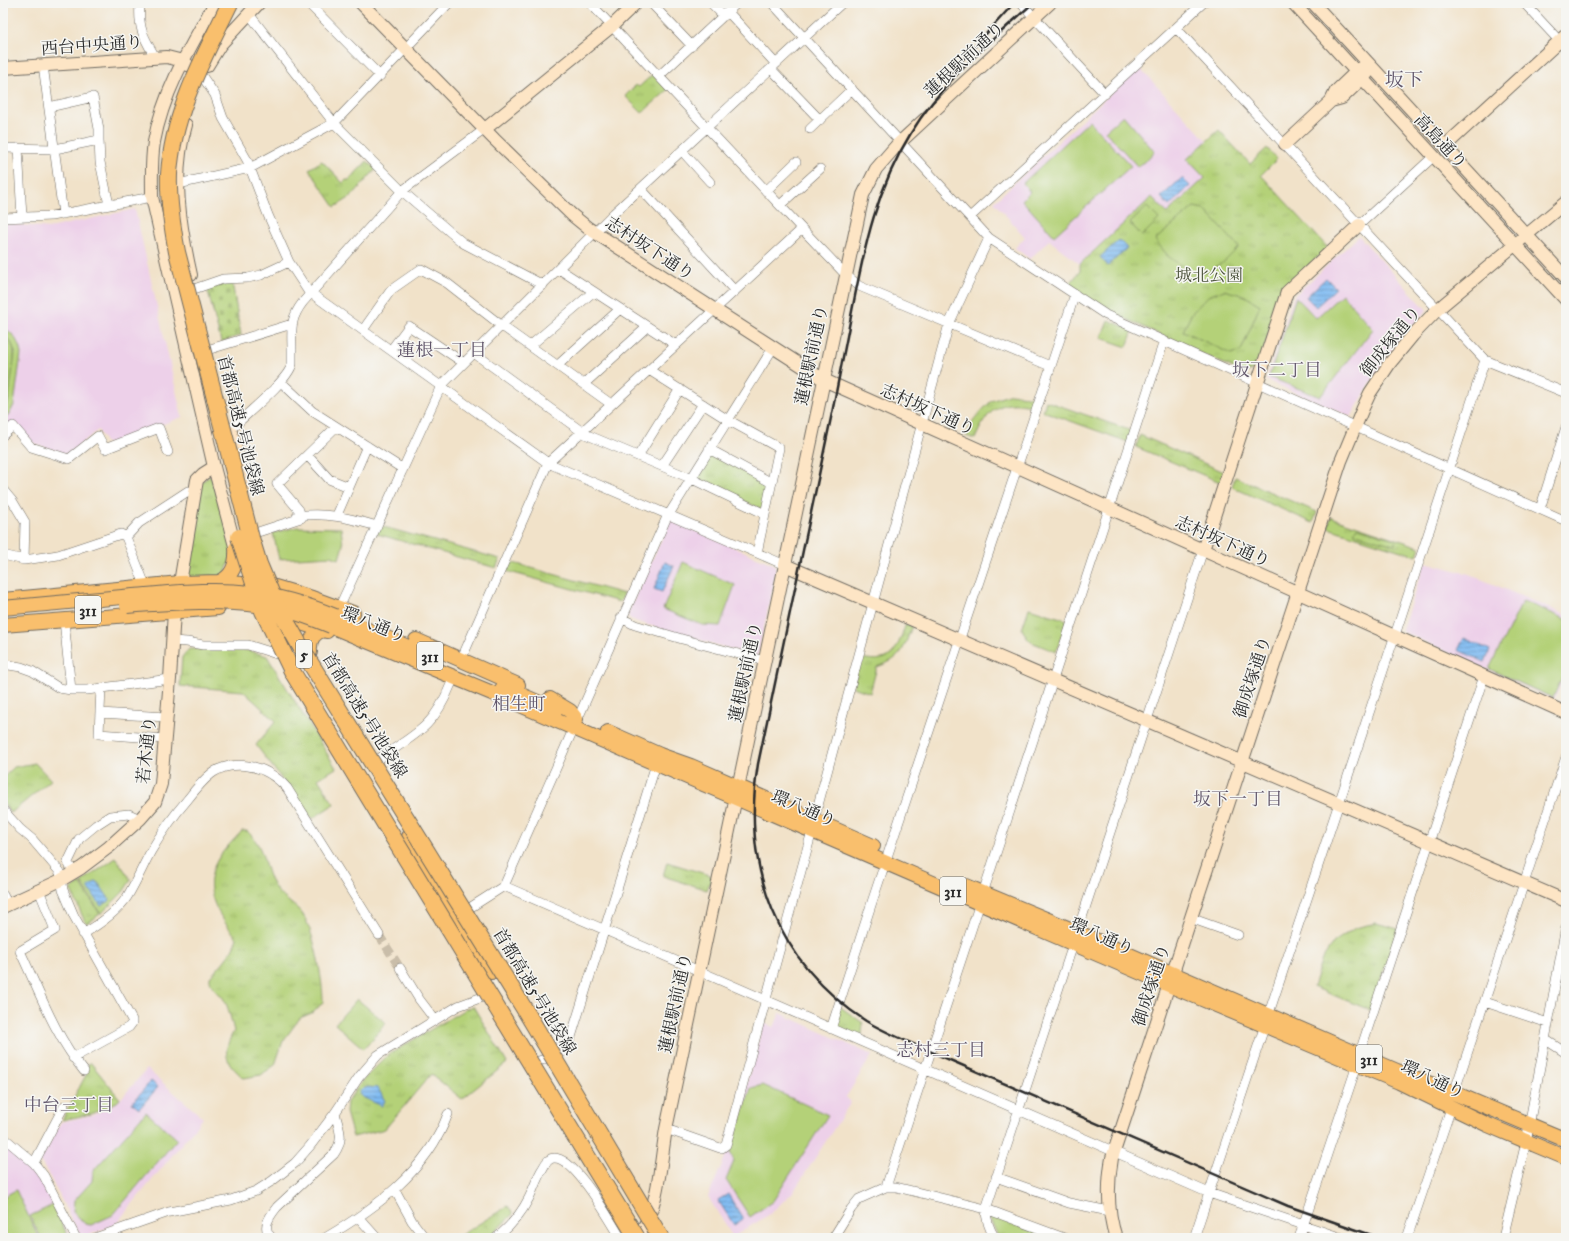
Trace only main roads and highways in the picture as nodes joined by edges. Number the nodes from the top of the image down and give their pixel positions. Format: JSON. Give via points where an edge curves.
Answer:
{"nodes":[{"id":1,"x":220,"y":3,"type":"edge"},
{"id":2,"x":230,"y":3,"type":"edge"},
{"id":3,"x":236,"y":548,"type":"road end"},
{"id":4,"x":219,"y":582,"type":"junction"},
{"id":5,"x":3,"y":600,"type":"edge"},
{"id":6,"x":3,"y":608,"type":"edge"},
{"id":7,"x":3,"y":617,"type":"edge"},
{"id":8,"x":3,"y":624,"type":"edge"},
{"id":9,"x":324,"y":630,"type":"junction"},
{"id":10,"x":310,"y":652,"type":"road end"},
{"id":11,"x":573,"y":724,"type":"junction"},
{"id":12,"x":395,"y":790,"type":"road end"},
{"id":13,"x":737,"y":793,"type":"junction"},
{"id":14,"x":370,"y":799,"type":"road end"},
{"id":15,"x":442,"y":898,"type":"junction"},
{"id":16,"x":1358,"y":1060,"type":"junction"},
{"id":17,"x":1566,"y":1140,"type":"edge"},
{"id":18,"x":1566,"y":1158,"type":"edge"},
{"id":19,"x":637,"y":1238,"type":"edge"},
{"id":20,"x":645,"y":1238,"type":"edge"},
{"id":21,"x":660,"y":1238,"type":"edge"}],
"edges":[{"from":1,"to":19,"type":"highway","name":"首都高速5号池袋線","number":"5","bridge":true,"via":[[188,70],[165,138],[161,156],[161,210],[169,254],[234,518],[254,586],[282,654],[304,693]]},
{"from":2,"to":21,"type":"highway","name":"首都高速5号池袋線","number":"5","bridge":true,"via":[[182,110],[171,157],[169,198],[177,252],[244,515],[259,564],[275,602],[306,656],[524,1010]]},
{"from":3,"to":4,"type":"main road","via":[[233,569],[227,578]]},
{"from":4,"to":5,"type":"main road","via":[[180,583]]},
{"from":4,"to":11,"type":"main road","via":[[275,587],[339,608],[550,700],[570,711]]},
{"from":6,"to":11,"type":"main road","name":"環八通り","number":"311","bridge":true,"via":[[202,591],[266,595],[317,609],[524,696]]},
{"from":7,"to":11,"type":"main road","name":"環八通り","number":"311","bridge":true,"via":[[203,602],[270,607],[314,619]]},
{"from":8,"to":9,"type":"main road","via":[[229,608],[258,611]]},
{"from":9,"to":10,"type":"main road","via":[[313,636],[309,644]]},
{"from":9,"to":11,"type":"main road","via":[[532,717],[562,726]]},
{"from":11,"to":13,"type":"main road","name":"環八通り","number":"311"},
{"from":11,"to":13,"type":"main road","name":"環八通り","number":"311","via":[[656,764]]},
{"from":12,"to":15,"type":"highway","via":[[409,835]]},
{"from":13,"to":16,"type":"main road","name":"環八通り","number":"311"},
{"from":14,"to":15,"type":"highway"},
{"from":15,"to":20,"type":"highway"},
{"from":15,"to":21,"type":"highway","bridge":true,"via":[[639,1209]]},
{"from":16,"to":17,"type":"main road","name":"環八通り","number":"311","via":[[1454,1093]]},
{"from":16,"to":18,"type":"main road","name":"環八通り","number":"311","via":[[1451,1108]]}]}
